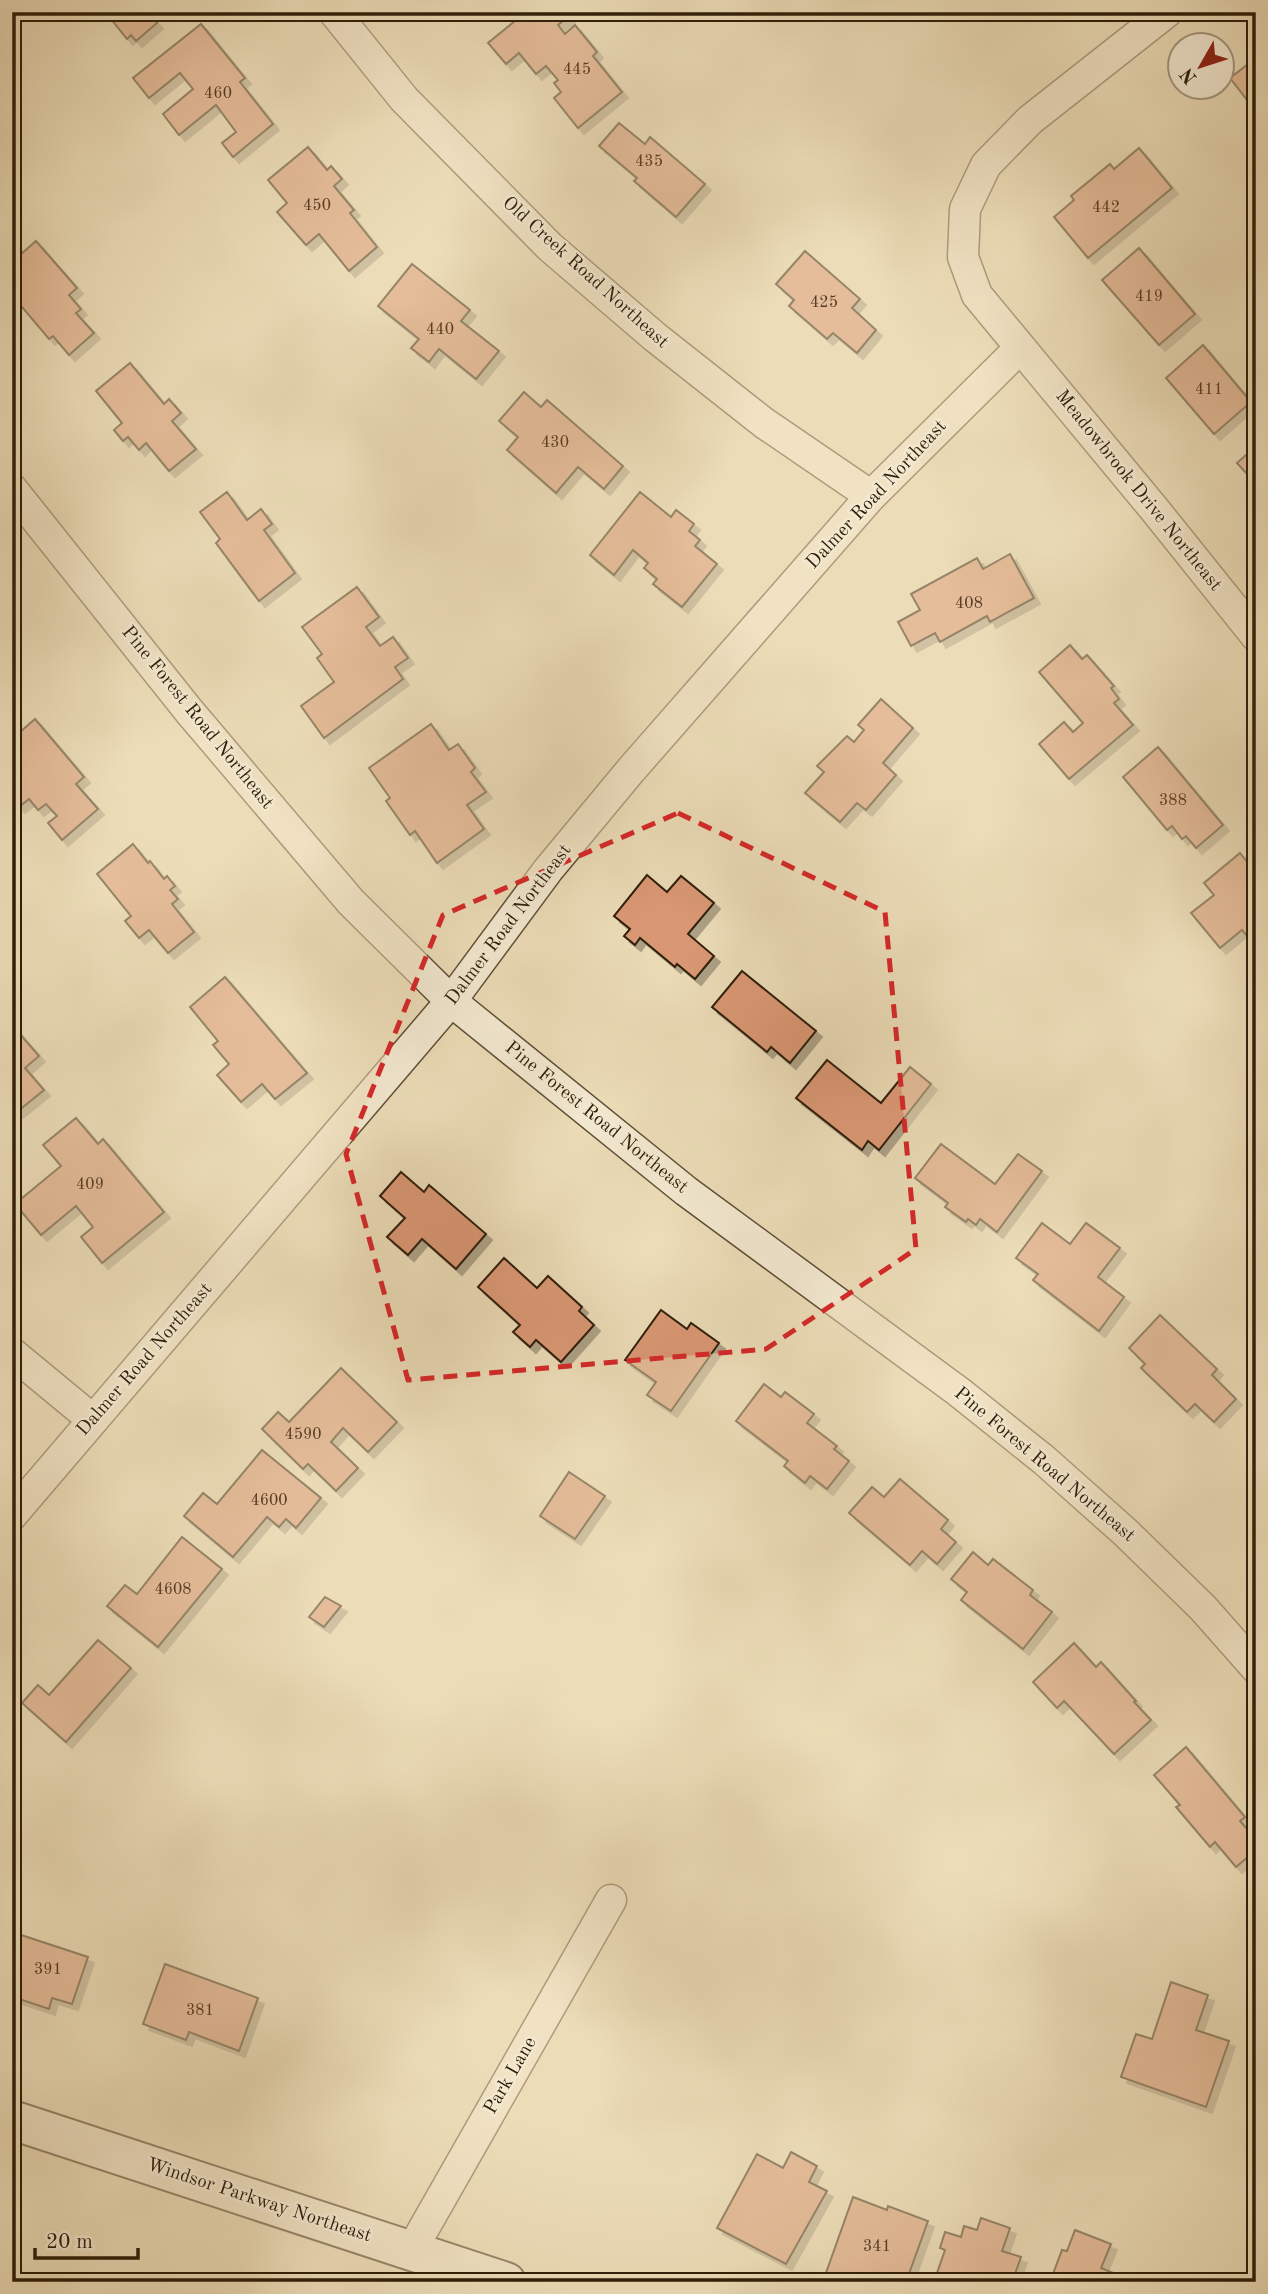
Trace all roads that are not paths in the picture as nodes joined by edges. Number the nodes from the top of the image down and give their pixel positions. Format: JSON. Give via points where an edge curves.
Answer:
{"nodes":[{"id":1,"x":334,"y":12,"type":"edge"},
{"id":2,"x":1167,"y":12,"type":"edge"},
{"id":3,"x":1020,"y":348,"type":"junction"},
{"id":4,"x":12,"y":489,"type":"edge"},
{"id":5,"x":871,"y":496,"type":"junction"},
{"id":6,"x":1256,"y":636,"type":"edge"},
{"id":7,"x":451,"y":1001,"type":"junction"},
{"id":8,"x":12,"y":1353,"type":"edge"},
{"id":9,"x":93,"y":1420,"type":"junction"},
{"id":10,"x":12,"y":1515,"type":"edge"},
{"id":11,"x":1256,"y":1668,"type":"edge"},
{"id":12,"x":611,"y":1900,"type":"dead end"},
{"id":13,"x":12,"y":2120,"type":"edge"},
{"id":14,"x":411,"y":2251,"type":"junction"},
{"id":15,"x":506,"y":2282,"type":"edge"}],
"edges":[{"from":1,"to":5,"type":"street","name":"Old Creek Road Northeast","via":[[404,100],[551,247],[753,414]]},
{"from":2,"to":3,"type":"street","name":"Meadowbrook Drive Northeast","via":[[1030,120],[986,165],[965,209],[963,257],[977,295]]},
{"from":3,"to":5,"type":"street","name":"Dalmer Road Northeast"},
{"from":3,"to":6,"type":"street","name":"Meadowbrook Drive Northeast"},
{"from":4,"to":7,"type":"street","name":"Pine Forest Road Northeast","via":[[189,711],[342,892]]},
{"from":5,"to":7,"type":"street","name":"Dalmer Road Northeast","via":[[631,770],[548,870]]},
{"from":7,"to":9,"type":"street","name":"Dalmer Road Northeast"},
{"from":7,"to":11,"type":"street","name":"Pine Forest Road Northeast","via":[[686,1191],[1044,1460],[1203,1608]]},
{"from":8,"to":9,"type":"street"},
{"from":9,"to":10,"type":"street","name":"Dalmer Road Northeast"},
{"from":12,"to":14,"type":"street","name":"Park Lane"},
{"from":13,"to":14,"type":"street","name":"Windsor Parkway Northeast"},
{"from":14,"to":15,"type":"street","name":"Windsor Parkway Northeast"}]}
